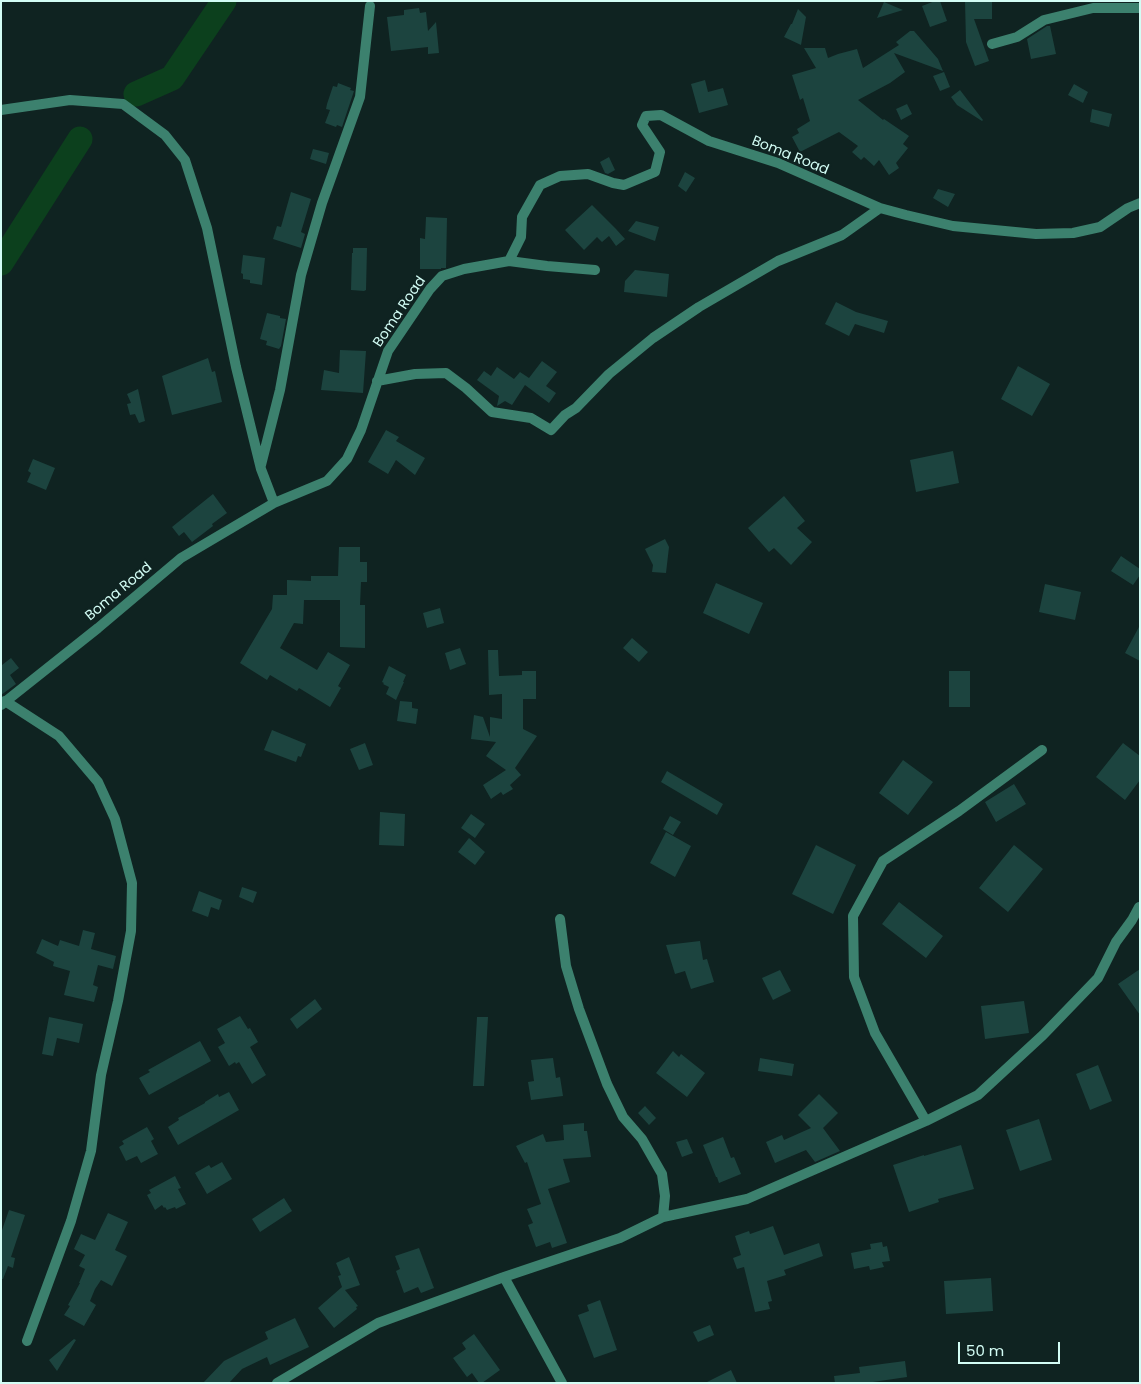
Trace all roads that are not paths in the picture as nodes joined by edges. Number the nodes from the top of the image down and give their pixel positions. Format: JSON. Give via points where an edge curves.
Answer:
{"nodes":[{"id":1,"x":370,"y":6,"type":"dead end"},
{"id":2,"x":1140,"y":8,"type":"edge"},
{"id":3,"x":992,"y":44,"type":"dead end"},
{"id":4,"x":1,"y":110,"type":"edge"},
{"id":5,"x":1140,"y":203,"type":"edge"},
{"id":6,"x":880,"y":208,"type":"junction"},
{"id":7,"x":509,"y":261,"type":"junction"},
{"id":8,"x":594,"y":270,"type":"dead end"},
{"id":9,"x":377,"y":381,"type":"junction"},
{"id":10,"x":260,"y":468,"type":"junction"},
{"id":11,"x":274,"y":503,"type":"junction"},
{"id":12,"x":3,"y":703,"type":"edge"},
{"id":13,"x":1042,"y":750,"type":"dead end"},
{"id":14,"x":1139,"y":907,"type":"edge"},
{"id":15,"x":560,"y":919,"type":"dead end"},
{"id":16,"x":926,"y":1121,"type":"junction"},
{"id":17,"x":663,"y":1217,"type":"junction"},
{"id":18,"x":504,"y":1277,"type":"junction"},
{"id":19,"x":26,"y":1341,"type":"dead end"},
{"id":20,"x":282,"y":1382,"type":"edge"},
{"id":21,"x":562,"y":1383,"type":"edge"}],
"edges":[{"from":1,"to":10,"type":"street","via":[[360,97],[322,203],[301,275],[280,390]]},
{"from":2,"to":3,"type":"street","via":[[1093,8],[1044,20],[1017,37]]},
{"from":4,"to":10,"type":"street","via":[[70,100],[122,104],[165,135],[185,160],[207,228]]},
{"from":5,"to":6,"type":"street","name":"Boma Road","via":[[1100,227],[1073,233],[1036,234],[953,226]]},
{"from":6,"to":7,"type":"street","name":"Boma Road","via":[[778,163],[709,140],[661,114],[646,116],[642,125],[660,152],[655,172],[624,185],[588,174],[560,176],[540,185],[522,217],[521,237]]},
{"from":6,"to":9,"type":"street","via":[[842,235],[778,261],[653,338],[609,374],[551,430],[530,418],[492,412],[446,373],[415,374]]},
{"from":7,"to":8,"type":"street"},
{"from":7,"to":9,"type":"street","name":"Boma Road","via":[[442,276],[388,351]]},
{"from":9,"to":11,"type":"street","name":"Boma Road","via":[[361,430],[347,459],[327,480]]},
{"from":10,"to":11,"type":"street"},
{"from":11,"to":12,"type":"street","name":"Boma Road","via":[[181,558]]},
{"from":12,"to":19,"type":"street","via":[[59,736],[98,782],[115,819],[132,883],[131,930],[101,1075],[91,1151],[71,1221]]},
{"from":13,"to":16,"type":"street","via":[[959,811],[883,861],[853,916],[854,977],[875,1033]]},
{"from":14,"to":16,"type":"street","via":[[1098,978],[1043,1035],[978,1095]]},
{"from":15,"to":17,"type":"street","via":[[566,966],[607,1084],[623,1117],[642,1139],[662,1174]]},
{"from":16,"to":17,"type":"street","via":[[747,1199]]},
{"from":17,"to":18,"type":"street","via":[[620,1238]]},
{"from":18,"to":20,"type":"street","via":[[378,1323]]},
{"from":18,"to":21,"type":"street"}]}
